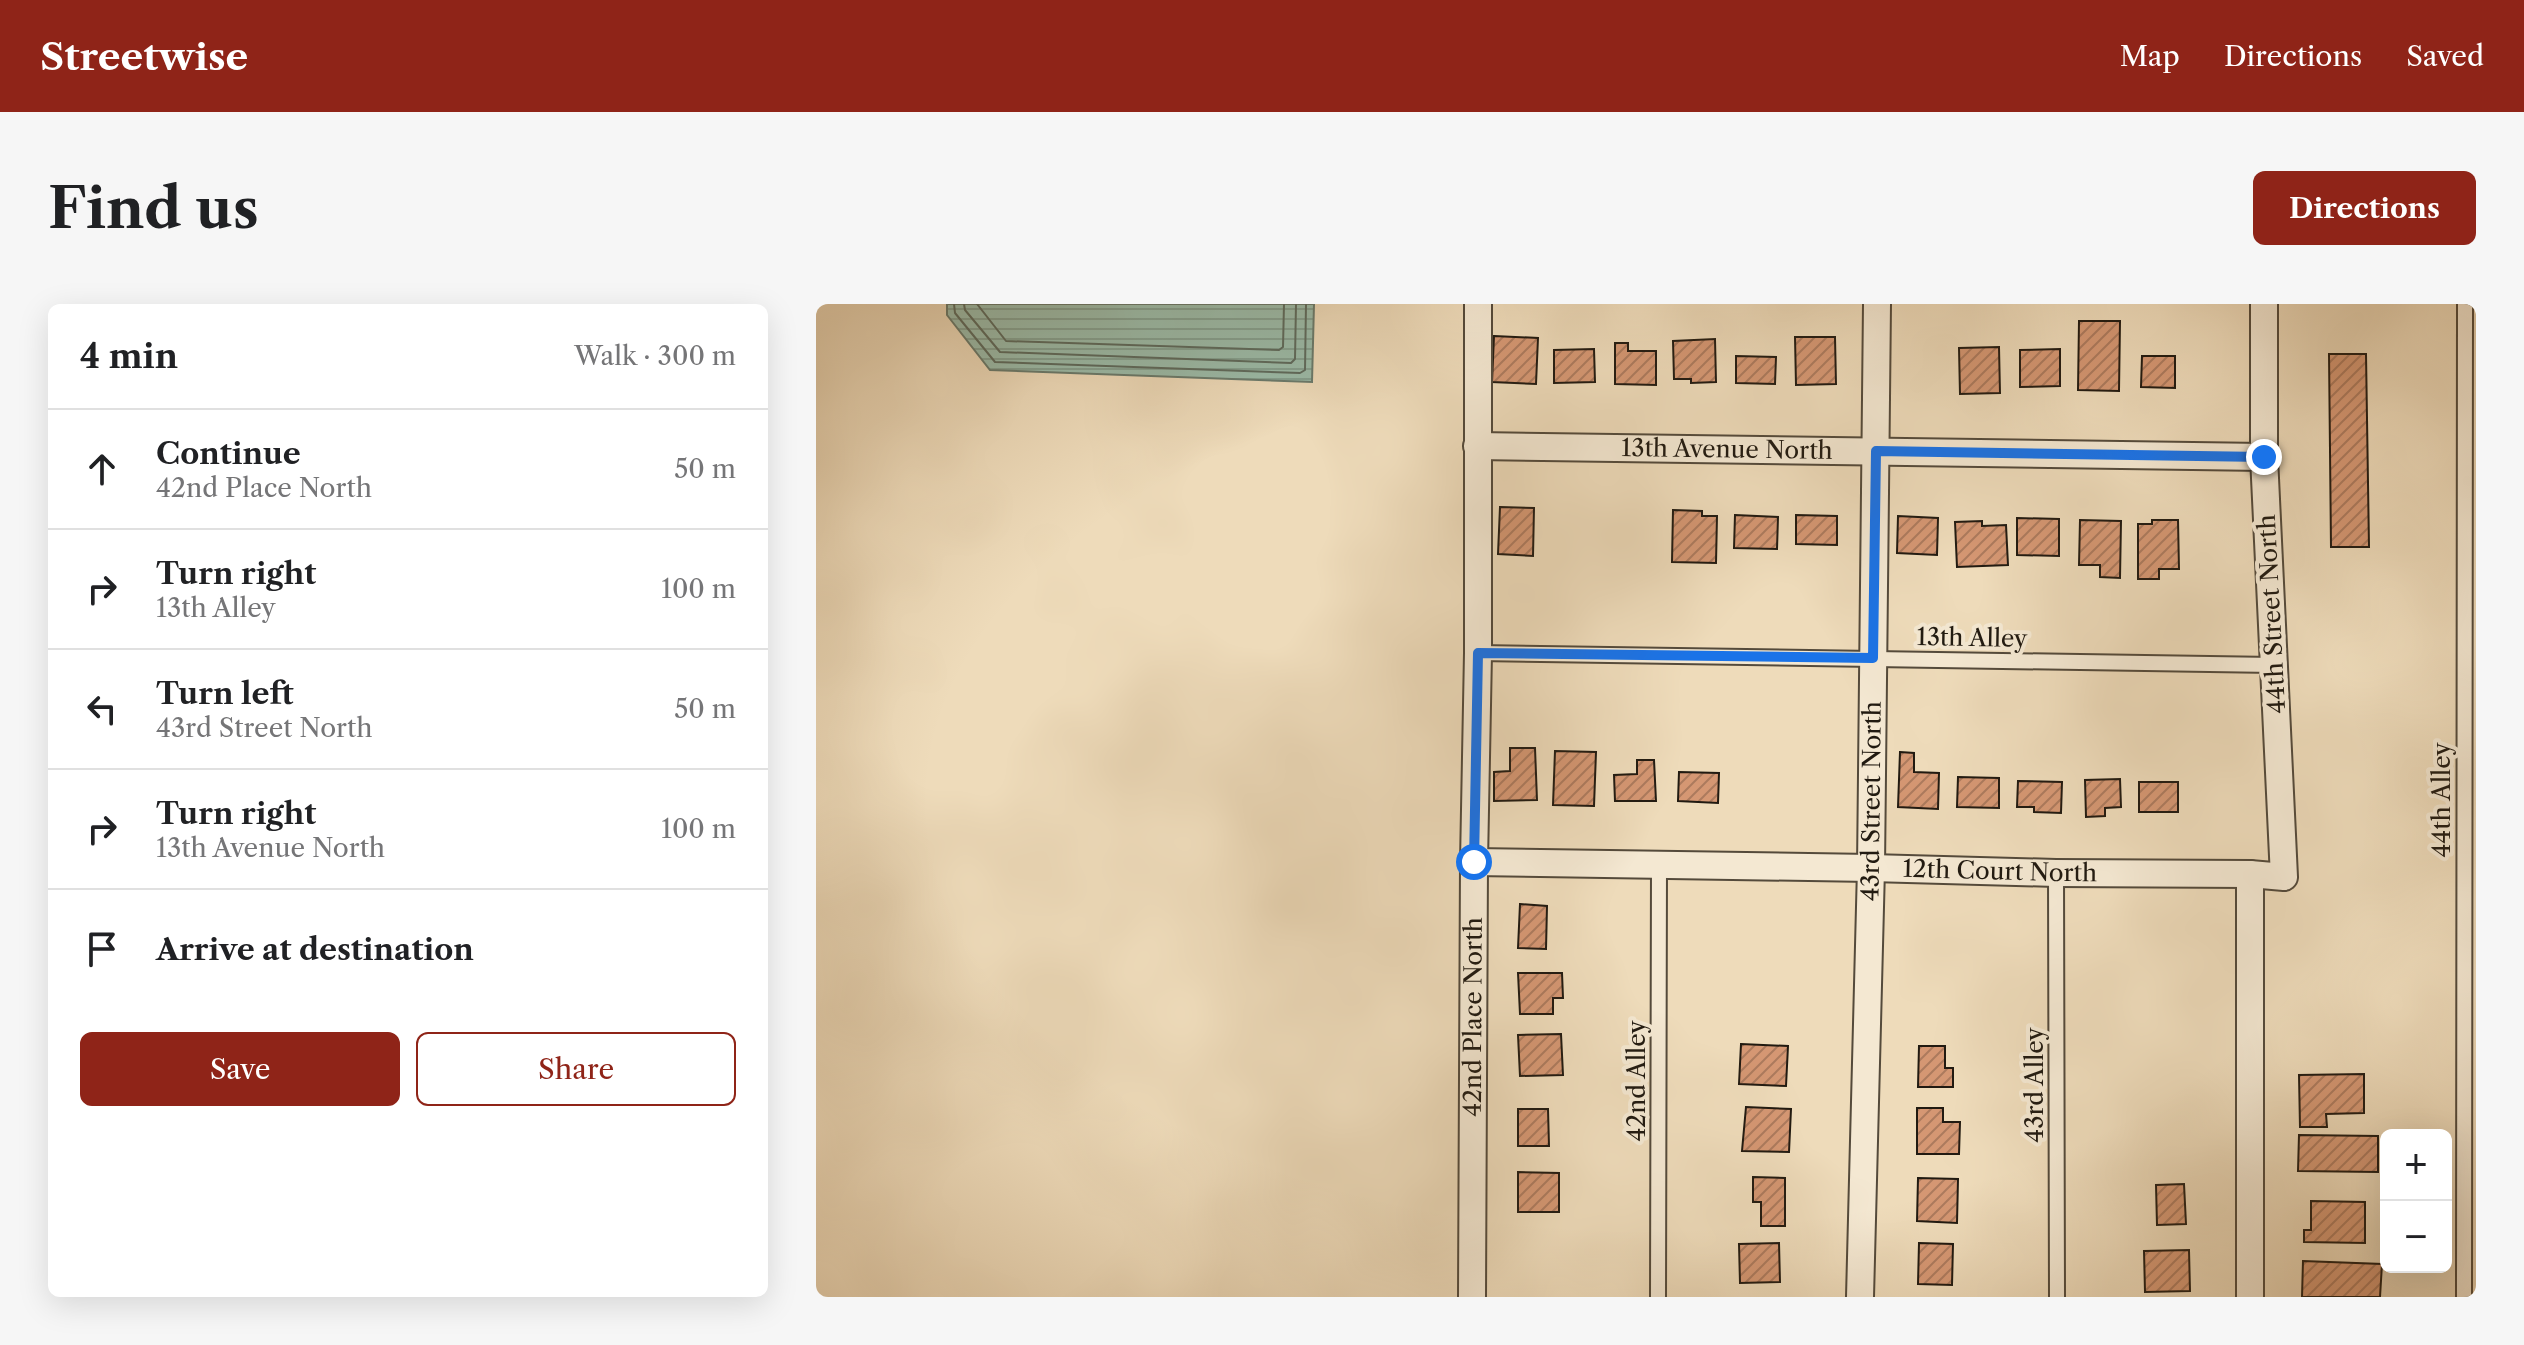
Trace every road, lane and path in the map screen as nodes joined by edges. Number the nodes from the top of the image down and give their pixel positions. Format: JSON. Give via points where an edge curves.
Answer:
{"nodes":[{"id":1,"x":1478,"y":304,"type":"edge"},
{"id":2,"x":1877,"y":304,"type":"edge"},
{"id":3,"x":2264,"y":304,"type":"edge"},
{"id":4,"x":2465,"y":304,"type":"edge"},
{"id":5,"x":1477,"y":446,"type":"junction"},
{"id":6,"x":1876,"y":451,"type":"junction"},
{"id":7,"x":2264,"y":457,"type":"junction"},
{"id":8,"x":1478,"y":653,"type":"junction"},
{"id":9,"x":1873,"y":658,"type":"junction"},
{"id":10,"x":2274,"y":665,"type":"junction"},
{"id":11,"x":1474,"y":862,"type":"junction"},
{"id":12,"x":1659,"y":866,"type":"junction"},
{"id":13,"x":1871,"y":868,"type":"junction"},
{"id":14,"x":2056,"y":873,"type":"junction"},
{"id":15,"x":2250,"y":874,"type":"junction"},
{"id":16,"x":2284,"y":877,"type":"joint"},
{"id":17,"x":1472,"y":1297,"type":"edge"},
{"id":18,"x":1658,"y":1297,"type":"edge"},
{"id":19,"x":1860,"y":1297,"type":"edge"},
{"id":20,"x":2057,"y":1297,"type":"edge"},
{"id":21,"x":2250,"y":1297,"type":"edge"},
{"id":22,"x":2464,"y":1297,"type":"edge"}],
"edges":[{"from":1,"to":5,"type":"street","name":"42nd Place North"},
{"from":2,"to":6,"type":"street","name":"43rd Street North"},
{"from":3,"to":7,"type":"street","name":"44th Street North"},
{"from":4,"to":22,"type":"lane","name":"44th Alley"},
{"from":5,"to":6,"type":"street","name":"13th Avenue North"},
{"from":5,"to":8,"type":"street","name":"42nd Place North"},
{"from":6,"to":7,"type":"street","name":"13th Avenue North"},
{"from":6,"to":9,"type":"street","name":"43rd Street North"},
{"from":7,"to":10,"type":"street","name":"44th Street North"},
{"from":8,"to":9,"type":"lane","name":"13th Alley"},
{"from":8,"to":11,"type":"street","name":"42nd Place North"},
{"from":9,"to":10,"type":"lane","name":"13th Alley"},
{"from":9,"to":13,"type":"street","name":"43rd Street North"},
{"from":10,"to":16,"type":"street","name":"44th Street North"},
{"from":11,"to":12,"type":"street","name":"12th Court North"},
{"from":11,"to":17,"type":"street","name":"42nd Place North"},
{"from":12,"to":13,"type":"street","name":"12th Court North"},
{"from":12,"to":18,"type":"lane","name":"42nd Alley"},
{"from":13,"to":14,"type":"street","name":"12th Court North"},
{"from":13,"to":19,"type":"street","name":"43rd Street North"},
{"from":14,"to":15,"type":"street","name":"12th Court North"},
{"from":14,"to":20,"type":"lane","name":"43rd Alley"},
{"from":15,"to":16,"type":"street","name":"12th Court North"},
{"from":15,"to":21,"type":"street"}]}
